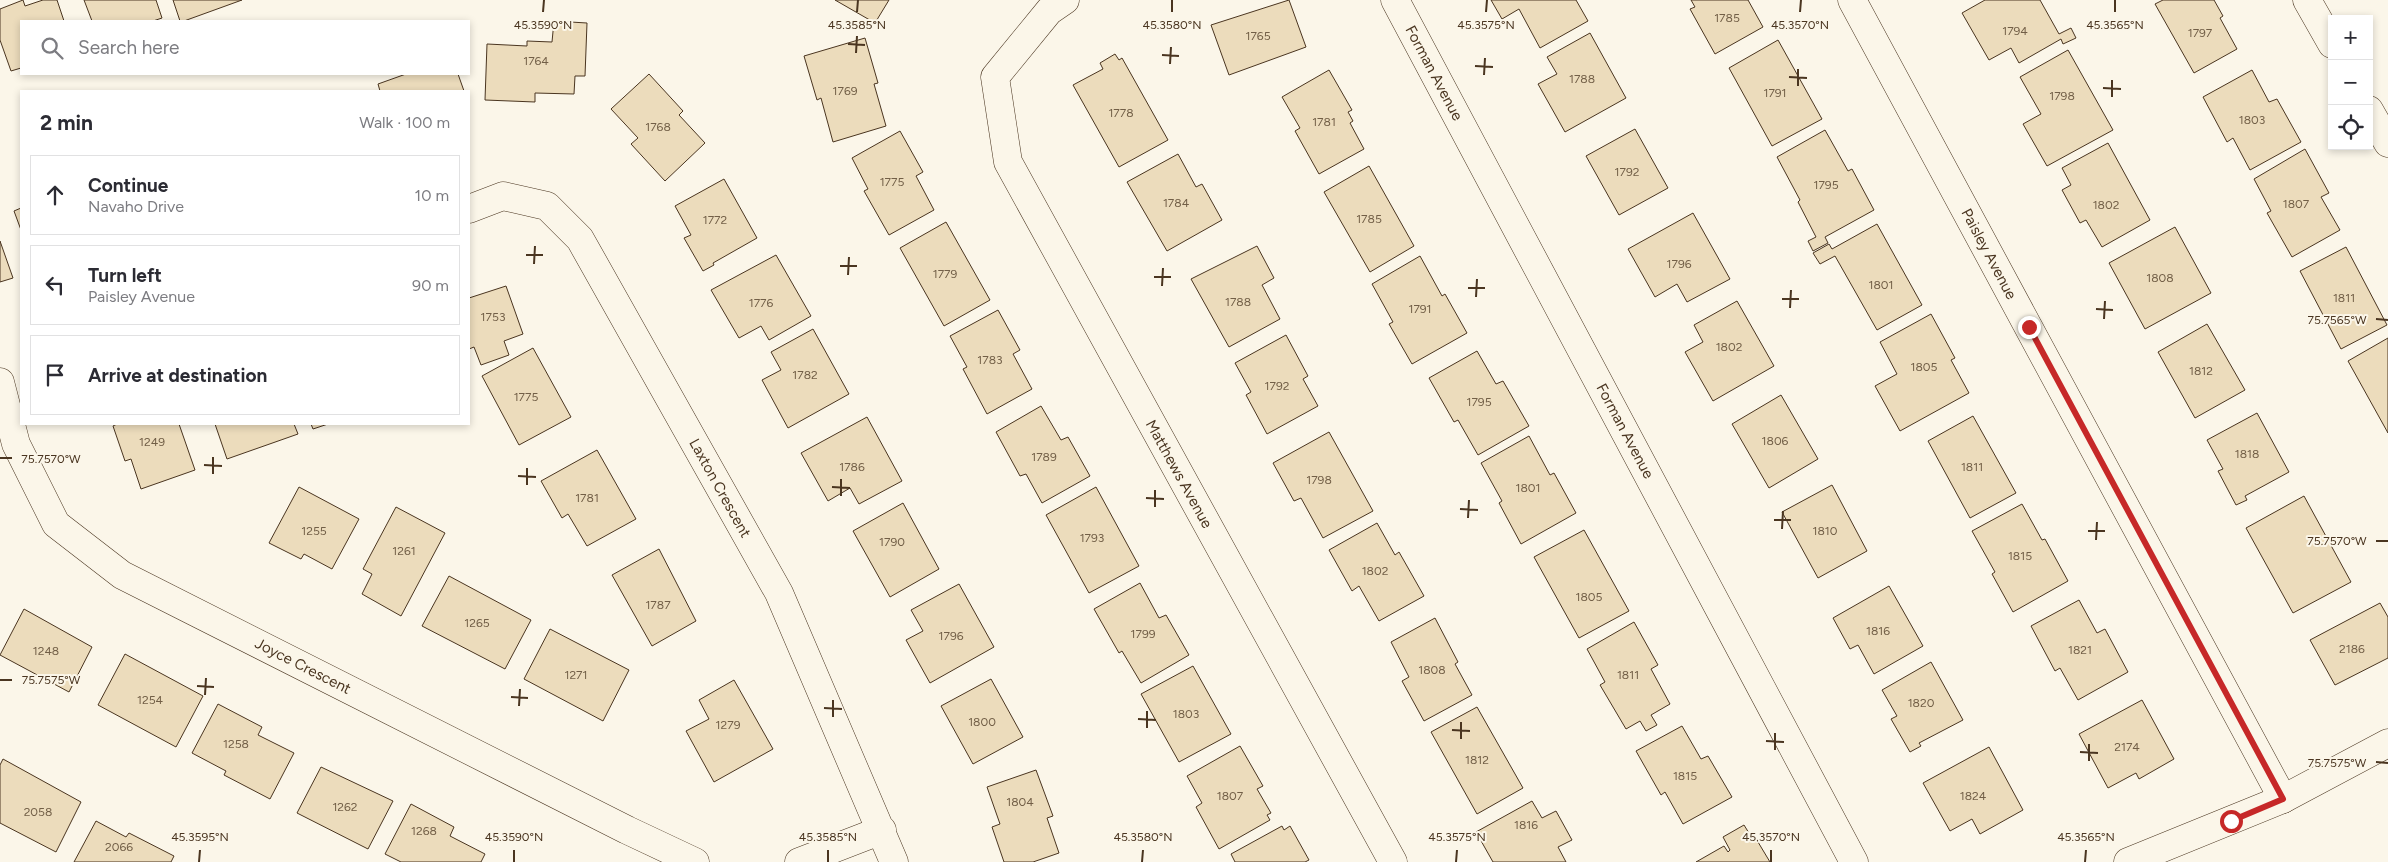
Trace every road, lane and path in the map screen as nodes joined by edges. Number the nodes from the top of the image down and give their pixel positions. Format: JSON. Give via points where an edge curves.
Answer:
{"nodes":[{"id":1,"x":1065,"y":0,"type":"edge"},
{"id":2,"x":1395,"y":0,"type":"edge"},
{"id":3,"x":1852,"y":0,"type":"edge"},
{"id":4,"x":2307,"y":0,"type":"edge"},
{"id":5,"x":2328,"y":37,"type":"edge"},
{"id":6,"x":2373,"y":117,"type":"edge"},
{"id":7,"x":2388,"y":143,"type":"edge"},
{"id":8,"x":470,"y":209,"type":"edge"},
{"id":9,"x":20,"y":373,"type":"edge"},
{"id":10,"x":0,"y":382,"type":"edge"},
{"id":11,"x":2388,"y":744,"type":"edge"},
{"id":12,"x":2283,"y":799,"type":"junction"},
{"id":13,"x":882,"y":830,"type":"junction"},
{"id":14,"x":695,"y":862,"type":"edge"},
{"id":15,"x":799,"y":862,"type":"edge"},
{"id":16,"x":894,"y":862,"type":"edge"},
{"id":17,"x":1393,"y":862,"type":"edge"},
{"id":18,"x":1854,"y":862,"type":"edge"},
{"id":19,"x":2128,"y":862,"type":"edge"}],
"edges":[{"from":1,"to":17,"type":"street","name":"Matthews Avenue","via":[[1049,11],[995,77],[1008,162]]},
{"from":2,"to":18,"type":"street","name":"Forman Avenue"},
{"from":3,"to":12,"type":"street","name":"Paisley Avenue"},
{"from":4,"to":5,"type":"street"},
{"from":6,"to":7,"type":"street"},
{"from":8,"to":13,"type":"street","name":"Laxton Crescent","via":[[503,196],[547,206],[580,239],[779,593]]},
{"from":9,"to":10,"type":"street"},
{"from":10,"to":14,"type":"street","name":"Joyce Crescent","via":[[16,444],[56,524],[122,575]]},
{"from":11,"to":12,"type":"street"},
{"from":12,"to":19,"type":"street"},
{"from":13,"to":15,"type":"street"},
{"from":13,"to":16,"type":"street","name":"Laxton Crescent"}]}
